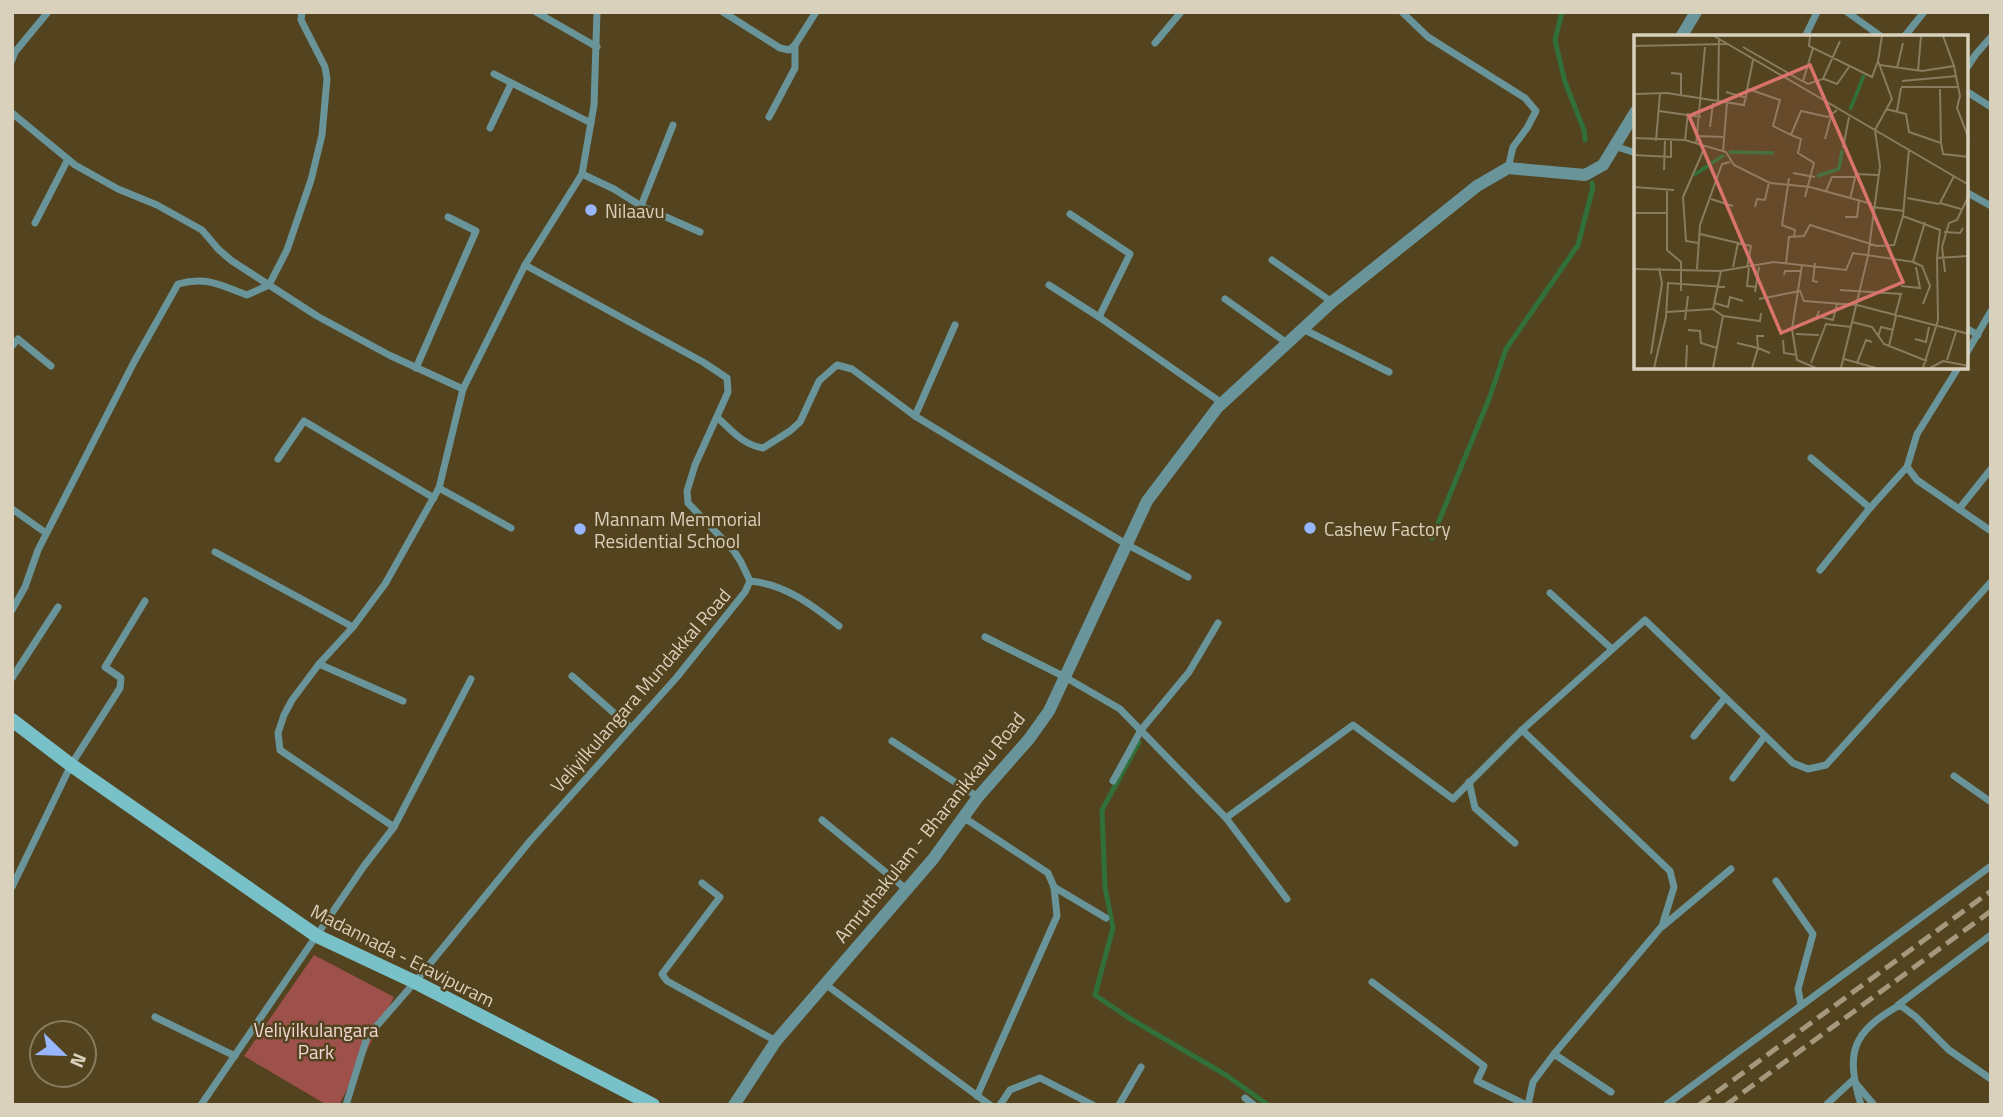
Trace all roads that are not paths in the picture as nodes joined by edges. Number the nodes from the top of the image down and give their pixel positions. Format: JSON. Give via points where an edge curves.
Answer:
{"nodes":[{"id":1,"x":48,"y":12,"type":"edge"},
{"id":2,"x":302,"y":12,"type":"edge"},
{"id":3,"x":536,"y":12,"type":"edge"},
{"id":4,"x":597,"y":12,"type":"edge"},
{"id":5,"x":723,"y":12,"type":"edge"},
{"id":6,"x":816,"y":12,"type":"edge"},
{"id":7,"x":1181,"y":12,"type":"edge"},
{"id":8,"x":1402,"y":12,"type":"edge"},
{"id":9,"x":1696,"y":12,"type":"edge"},
{"id":10,"x":1817,"y":12,"type":"edge"},
{"id":11,"x":1847,"y":12,"type":"edge"},
{"id":12,"x":1924,"y":12,"type":"edge"},
{"id":13,"x":1682,"y":35,"type":"edge"},
{"id":14,"x":1806,"y":35,"type":"edge"},
{"id":15,"x":1879,"y":35,"type":"edge"},
{"id":16,"x":1906,"y":35,"type":"edge"},
{"id":17,"x":1991,"y":37,"type":"edge"},
{"id":18,"x":1155,"y":43,"type":"dead end"},
{"id":19,"x":795,"y":45,"type":"junction"},
{"id":20,"x":597,"y":47,"type":"junction"},
{"id":21,"x":12,"y":60,"type":"edge"},
{"id":22,"x":1968,"y":66,"type":"edge"},
{"id":23,"x":494,"y":74,"type":"dead end"},
{"id":24,"x":511,"y":84,"type":"junction"},
{"id":25,"x":1968,"y":92,"type":"edge"},
{"id":26,"x":1991,"y":107,"type":"edge"},
{"id":27,"x":12,"y":113,"type":"edge"},
{"id":28,"x":1634,"y":114,"type":"edge"},
{"id":29,"x":769,"y":117,"type":"dead end"},
{"id":30,"x":591,"y":123,"type":"junction"},
{"id":31,"x":673,"y":125,"type":"dead end"},
{"id":32,"x":490,"y":128,"type":"dead end"},
{"id":33,"x":1614,"y":146,"type":"junction"},
{"id":34,"x":1634,"y":152,"type":"edge"},
{"id":35,"x":68,"y":159,"type":"junction"},
{"id":36,"x":1508,"y":168,"type":"junction"},
{"id":37,"x":582,"y":174,"type":"junction"},
{"id":38,"x":1968,"y":193,"type":"edge"},
{"id":39,"x":641,"y":206,"type":"junction"},
{"id":40,"x":1991,"y":206,"type":"edge"},
{"id":41,"x":1070,"y":214,"type":"dead end"},
{"id":42,"x":447,"y":216,"type":"dead end"},
{"id":43,"x":35,"y":223,"type":"dead end"},
{"id":44,"x":699,"y":232,"type":"dead end"},
{"id":45,"x":1272,"y":260,"type":"dead end"},
{"id":46,"x":525,"y":265,"type":"junction"},
{"id":47,"x":269,"y":285,"type":"junction"},
{"id":48,"x":1049,"y":285,"type":"dead end"},
{"id":49,"x":1225,"y":299,"type":"dead end"},
{"id":50,"x":1332,"y":302,"type":"junction"},
{"id":51,"x":1991,"y":312,"type":"edge"},
{"id":52,"x":1099,"y":317,"type":"junction"},
{"id":53,"x":955,"y":325,"type":"dead end"},
{"id":54,"x":1303,"y":329,"type":"junction"},
{"id":55,"x":1968,"y":329,"type":"edge"},
{"id":56,"x":1978,"y":335,"type":"junction"},
{"id":57,"x":1287,"y":342,"type":"junction"},
{"id":58,"x":12,"y":346,"type":"edge"},
{"id":59,"x":1968,"y":351,"type":"edge"},
{"id":60,"x":51,"y":366,"type":"dead end"},
{"id":61,"x":416,"y":368,"type":"junction"},
{"id":62,"x":1957,"y":369,"type":"edge"},
{"id":63,"x":1389,"y":372,"type":"dead end"},
{"id":64,"x":463,"y":389,"type":"junction"},
{"id":65,"x":1222,"y":403,"type":"junction"},
{"id":66,"x":915,"y":416,"type":"junction"},
{"id":67,"x":717,"y":417,"type":"junction"},
{"id":68,"x":1811,"y":458,"type":"dead end"},
{"id":69,"x":278,"y":459,"type":"dead end"},
{"id":70,"x":1906,"y":467,"type":"junction"},
{"id":71,"x":1991,"y":469,"type":"edge"},
{"id":72,"x":439,"y":488,"type":"junction"},
{"id":73,"x":435,"y":498,"type":"junction"},
{"id":74,"x":1870,"y":508,"type":"junction"},
{"id":75,"x":12,"y":509,"type":"edge"},
{"id":76,"x":1959,"y":509,"type":"junction"},
{"id":77,"x":511,"y":528,"type":"dead end"},
{"id":78,"x":1991,"y":531,"type":"edge"},
{"id":79,"x":46,"y":533,"type":"junction"},
{"id":80,"x":1126,"y":544,"type":"junction"},
{"id":81,"x":215,"y":552,"type":"dead end"},
{"id":82,"x":1820,"y":570,"type":"dead end"},
{"id":83,"x":1188,"y":577,"type":"dead end"},
{"id":84,"x":750,"y":581,"type":"junction"},
{"id":85,"x":1991,"y":582,"type":"edge"},
{"id":86,"x":1550,"y":593,"type":"dead end"},
{"id":87,"x":145,"y":601,"type":"dead end"},
{"id":88,"x":58,"y":607,"type":"dead end"},
{"id":89,"x":12,"y":610,"type":"edge"},
{"id":90,"x":1218,"y":623,"type":"dead end"},
{"id":91,"x":839,"y":626,"type":"dead end"},
{"id":92,"x":353,"y":627,"type":"junction"},
{"id":93,"x":985,"y":637,"type":"dead end"},
{"id":94,"x":1612,"y":649,"type":"junction"},
{"id":95,"x":319,"y":664,"type":"junction"},
{"id":96,"x":572,"y":676,"type":"dead end"},
{"id":97,"x":1065,"y":677,"type":"junction"},
{"id":98,"x":12,"y":678,"type":"edge"},
{"id":99,"x":471,"y":679,"type":"dead end"},
{"id":100,"x":1726,"y":698,"type":"junction"},
{"id":101,"x":403,"y":701,"type":"dead end"},
{"id":102,"x":12,"y":720,"type":"edge"},
{"id":103,"x":631,"y":729,"type":"junction"},
{"id":104,"x":1141,"y":730,"type":"junction"},
{"id":105,"x":1522,"y":730,"type":"junction"},
{"id":106,"x":1694,"y":736,"type":"dead end"},
{"id":107,"x":1765,"y":736,"type":"junction"},
{"id":108,"x":892,"y":741,"type":"dead end"},
{"id":109,"x":71,"y":765,"type":"junction"},
{"id":110,"x":1954,"y":776,"type":"dead end"},
{"id":111,"x":1733,"y":778,"type":"dead end"},
{"id":112,"x":1113,"y":781,"type":"dead end"},
{"id":113,"x":1469,"y":782,"type":"junction"},
{"id":114,"x":978,"y":797,"type":"junction"},
{"id":115,"x":1991,"y":802,"type":"edge"},
{"id":116,"x":963,"y":817,"type":"junction"},
{"id":117,"x":1226,"y":818,"type":"junction"},
{"id":118,"x":822,"y":820,"type":"dead end"},
{"id":119,"x":394,"y":827,"type":"junction"},
{"id":120,"x":1516,"y":843,"type":"dead end"},
{"id":121,"x":1991,"y":866,"type":"edge"},
{"id":122,"x":1731,"y":869,"type":"dead end"},
{"id":123,"x":1776,"y":881,"type":"dead end"},
{"id":124,"x":702,"y":883,"type":"dead end"},
{"id":125,"x":12,"y":887,"type":"edge"},
{"id":126,"x":1054,"y":887,"type":"junction"},
{"id":127,"x":906,"y":889,"type":"junction"},
{"id":128,"x":1287,"y":899,"type":"dead end"},
{"id":129,"x":1106,"y":918,"type":"dead end"},
{"id":130,"x":1662,"y":926,"type":"junction"},
{"id":131,"x":1991,"y":935,"type":"edge"},
{"id":132,"x":317,"y":936,"type":"junction"},
{"id":133,"x":415,"y":982,"type":"junction"},
{"id":134,"x":1372,"y":982,"type":"dead end"},
{"id":135,"x":825,"y":983,"type":"junction"},
{"id":136,"x":1801,"y":1005,"type":"junction"},
{"id":137,"x":1889,"y":1012,"type":"junction"},
{"id":138,"x":155,"y":1017,"type":"dead end"},
{"id":139,"x":776,"y":1041,"type":"junction"},
{"id":140,"x":1554,"y":1054,"type":"junction"},
{"id":141,"x":234,"y":1056,"type":"junction"},
{"id":142,"x":1141,"y":1067,"type":"dead end"},
{"id":143,"x":1991,"y":1079,"type":"edge"},
{"id":144,"x":1853,"y":1080,"type":"junction"},
{"id":145,"x":1611,"y":1092,"type":"dead end"},
{"id":146,"x":977,"y":1096,"type":"junction"},
{"id":147,"x":1245,"y":1098,"type":"dead end"},
{"id":148,"x":1827,"y":1104,"type":"edge"},
{"id":149,"x":201,"y":1105,"type":"edge"},
{"id":150,"x":346,"y":1105,"type":"edge"},
{"id":151,"x":653,"y":1105,"type":"edge"},
{"id":152,"x":734,"y":1105,"type":"edge"},
{"id":153,"x":990,"y":1105,"type":"edge"},
{"id":154,"x":1000,"y":1105,"type":"edge"},
{"id":155,"x":1093,"y":1105,"type":"edge"},
{"id":156,"x":1119,"y":1105,"type":"edge"},
{"id":157,"x":1254,"y":1105,"type":"edge"},
{"id":158,"x":1527,"y":1105,"type":"edge"},
{"id":159,"x":1666,"y":1105,"type":"edge"},
{"id":160,"x":1861,"y":1105,"type":"edge"},
{"id":161,"x":1874,"y":1105,"type":"edge"}],
"edges":[{"from":1,"to":21,"type":"street"},
{"from":2,"to":47,"type":"street","via":[[301,20],[327,79],[322,135],[312,180]]},
{"from":3,"to":20,"type":"street"},
{"from":4,"to":20,"type":"street"},
{"from":5,"to":19,"type":"street","via":[[780,48],[789,50]]},
{"from":6,"to":19,"type":"street"},
{"from":7,"to":18,"type":"street"},
{"from":8,"to":36,"type":"street","via":[[1428,37],[1525,98],[1536,111],[1513,147]]},
{"from":9,"to":13,"type":"street"},
{"from":10,"to":14,"type":"street"},
{"from":11,"to":15,"type":"street"},
{"from":12,"to":16,"type":"street"},
{"from":17,"to":22,"type":"street"},
{"from":19,"to":29,"type":"street","via":[[795,68]]},
{"from":20,"to":30,"type":"street"},
{"from":23,"to":24,"type":"street"},
{"from":24,"to":30,"type":"street"},
{"from":24,"to":32,"type":"street"},
{"from":25,"to":26,"type":"street"},
{"from":27,"to":35,"type":"street"},
{"from":28,"to":33,"type":"street"},
{"from":30,"to":37,"type":"street"},
{"from":31,"to":39,"type":"street"},
{"from":33,"to":34,"type":"street"},
{"from":33,"to":36,"type":"street","via":[[1604,165],[1585,175]]},
{"from":35,"to":43,"type":"street"},
{"from":35,"to":47,"type":"street","via":[[202,230],[232,261]]},
{"from":36,"to":50,"type":"street","name":"Amruthakulam - Bharanikkavu Road","via":[[1477,186]]},
{"from":37,"to":39,"type":"street"},
{"from":37,"to":46,"type":"street"},
{"from":38,"to":40,"type":"street"},
{"from":39,"to":44,"type":"street"},
{"from":41,"to":52,"type":"street","via":[[1130,254]]},
{"from":42,"to":61,"type":"street","via":[[476,232]]},
{"from":45,"to":50,"type":"street"},
{"from":46,"to":64,"type":"street"},
{"from":46,"to":67,"type":"street","name":"Veliyilkulangara Mundakkal Road","via":[[727,378],[728,392]]},
{"from":47,"to":61,"type":"street"},
{"from":47,"to":79,"type":"street","via":[[247,295],[207,281],[178,285]]},
{"from":48,"to":52,"type":"street"},
{"from":49,"to":57,"type":"street"},
{"from":50,"to":54,"type":"street","name":"Amruthakulam - Bharanikkavu Road"},
{"from":51,"to":56,"type":"street"},
{"from":52,"to":65,"type":"street"},
{"from":53,"to":66,"type":"street"},
{"from":54,"to":57,"type":"street","name":"Amruthakulam - Bharanikkavu Road"},
{"from":54,"to":63,"type":"street"},
{"from":55,"to":56,"type":"street"},
{"from":56,"to":59,"type":"street"},
{"from":57,"to":65,"type":"street","name":"Amruthakulam - Bharanikkavu Road"},
{"from":58,"to":60,"type":"street","via":[[18,340]]},
{"from":61,"to":64,"type":"street"},
{"from":62,"to":70,"type":"street","via":[[1917,434]]},
{"from":64,"to":72,"type":"street"},
{"from":65,"to":80,"type":"street","name":"Amruthakulam - Bharanikkavu Road","via":[[1147,501]]},
{"from":66,"to":67,"type":"street","via":[[866,379],[837,365],[819,381],[800,422],[763,448],[744,442]]},
{"from":66,"to":80,"type":"street"},
{"from":67,"to":84,"type":"street","name":"Veliyilkulangara Mundakkal Road","via":[[695,466],[688,503],[734,551]]},
{"from":68,"to":74,"type":"street"},
{"from":69,"to":73,"type":"street","via":[[304,421]]},
{"from":70,"to":74,"type":"street"},
{"from":70,"to":76,"type":"street"},
{"from":71,"to":76,"type":"street"},
{"from":72,"to":73,"type":"street"},
{"from":72,"to":77,"type":"street"},
{"from":73,"to":92,"type":"street","via":[[385,584]]},
{"from":74,"to":82,"type":"street"},
{"from":75,"to":79,"type":"street"},
{"from":76,"to":78,"type":"street"},
{"from":79,"to":89,"type":"street"},
{"from":80,"to":83,"type":"street"},
{"from":80,"to":97,"type":"street","name":"Amruthakulam - Bharanikkavu Road"},
{"from":81,"to":92,"type":"street"},
{"from":84,"to":91,"type":"street","via":[[772,584],[806,601]]},
{"from":84,"to":103,"type":"street","name":"Veliyilkulangara Mundakkal Road"},
{"from":85,"to":107,"type":"street","via":[[1826,765],[1808,769],[1793,763]]},
{"from":86,"to":94,"type":"street"},
{"from":87,"to":109,"type":"street","via":[[105,667],[121,678],[120,688]]},
{"from":88,"to":98,"type":"street"},
{"from":90,"to":104,"type":"street","via":[[1189,672]]},
{"from":92,"to":95,"type":"street"},
{"from":93,"to":97,"type":"street"},
{"from":94,"to":100,"type":"street","via":[[1645,620]]},
{"from":94,"to":105,"type":"street"},
{"from":95,"to":101,"type":"street"},
{"from":95,"to":119,"type":"street","via":[[284,715],[278,733],[280,750]]},
{"from":96,"to":103,"type":"street"},
{"from":97,"to":104,"type":"street","via":[[1119,709]]},
{"from":97,"to":114,"type":"street","name":"Amruthakulam - Bharanikkavu Road","via":[[1029,739]]},
{"from":99,"to":119,"type":"street"},
{"from":100,"to":106,"type":"street"},
{"from":100,"to":107,"type":"street"},
{"from":102,"to":109,"type":"main road","name":"Madannada - Eravipuram"},
{"from":103,"to":133,"type":"street","name":"Veliyilkulangara Mundakkal Road","via":[[530,841]]},
{"from":104,"to":112,"type":"street"},
{"from":104,"to":117,"type":"street"},
{"from":105,"to":113,"type":"street"},
{"from":105,"to":130,"type":"street","via":[[1670,870],[1674,887]]},
{"from":107,"to":111,"type":"street"},
{"from":108,"to":114,"type":"street"},
{"from":109,"to":125,"type":"street"},
{"from":109,"to":132,"type":"main road","name":"Madannada - Eravipuram"},
{"from":110,"to":115,"type":"street"},
{"from":113,"to":117,"type":"street","via":[[1453,799],[1353,725]]},
{"from":113,"to":120,"type":"street","via":[[1475,808]]},
{"from":114,"to":116,"type":"street","name":"Amruthakulam - Bharanikkavu Road"},
{"from":116,"to":126,"type":"street","via":[[1048,873]]},
{"from":116,"to":127,"type":"street","name":"Amruthakulam - Bharanikkavu Road"},
{"from":117,"to":128,"type":"street"},
{"from":118,"to":127,"type":"street"},
{"from":119,"to":132,"type":"street"},
{"from":121,"to":136,"type":"street"},
{"from":122,"to":130,"type":"street"},
{"from":123,"to":136,"type":"street","via":[[1813,934],[1798,989]]},
{"from":124,"to":139,"type":"street","via":[[720,897],[662,974],[667,981]]},
{"from":126,"to":129,"type":"street"},
{"from":126,"to":146,"type":"street","via":[[1057,916]]},
{"from":127,"to":135,"type":"street","name":"Amruthakulam - Bharanikkavu Road"},
{"from":130,"to":140,"type":"street"},
{"from":131,"to":137,"type":"street"},
{"from":132,"to":133,"type":"main road","name":"Madannada - Eravipuram"},
{"from":132,"to":141,"type":"street"},
{"from":133,"to":150,"type":"street","name":"Veliyilkulangara Mundakkal Road","via":[[367,1037]]},
{"from":133,"to":151,"type":"main road","name":"Madannada - Eravipuram"},
{"from":134,"to":158,"type":"street","via":[[1484,1066],[1477,1082]]},
{"from":135,"to":139,"type":"street","name":"Amruthakulam - Bharanikkavu Road"},
{"from":135,"to":146,"type":"street"},
{"from":136,"to":159,"type":"street"},
{"from":137,"to":143,"type":"street","via":[[1900,1005],[1949,1050]]},
{"from":137,"to":144,"type":"street","via":[[1862,1034],[1856,1045]]},
{"from":138,"to":141,"type":"street"},
{"from":139,"to":152,"type":"street","name":"Amruthakulam - Bharanikkavu Road"},
{"from":140,"to":145,"type":"street"},
{"from":140,"to":158,"type":"street","via":[[1533,1082]]},
{"from":141,"to":149,"type":"street"},
{"from":142,"to":156,"type":"street"},
{"from":144,"to":148,"type":"street"},
{"from":144,"to":160,"type":"street"},
{"from":144,"to":161,"type":"street"},
{"from":146,"to":153,"type":"street"},
{"from":147,"to":157,"type":"street"},
{"from":154,"to":155,"type":"street","via":[[1010,1090],[1040,1078]]}]}
